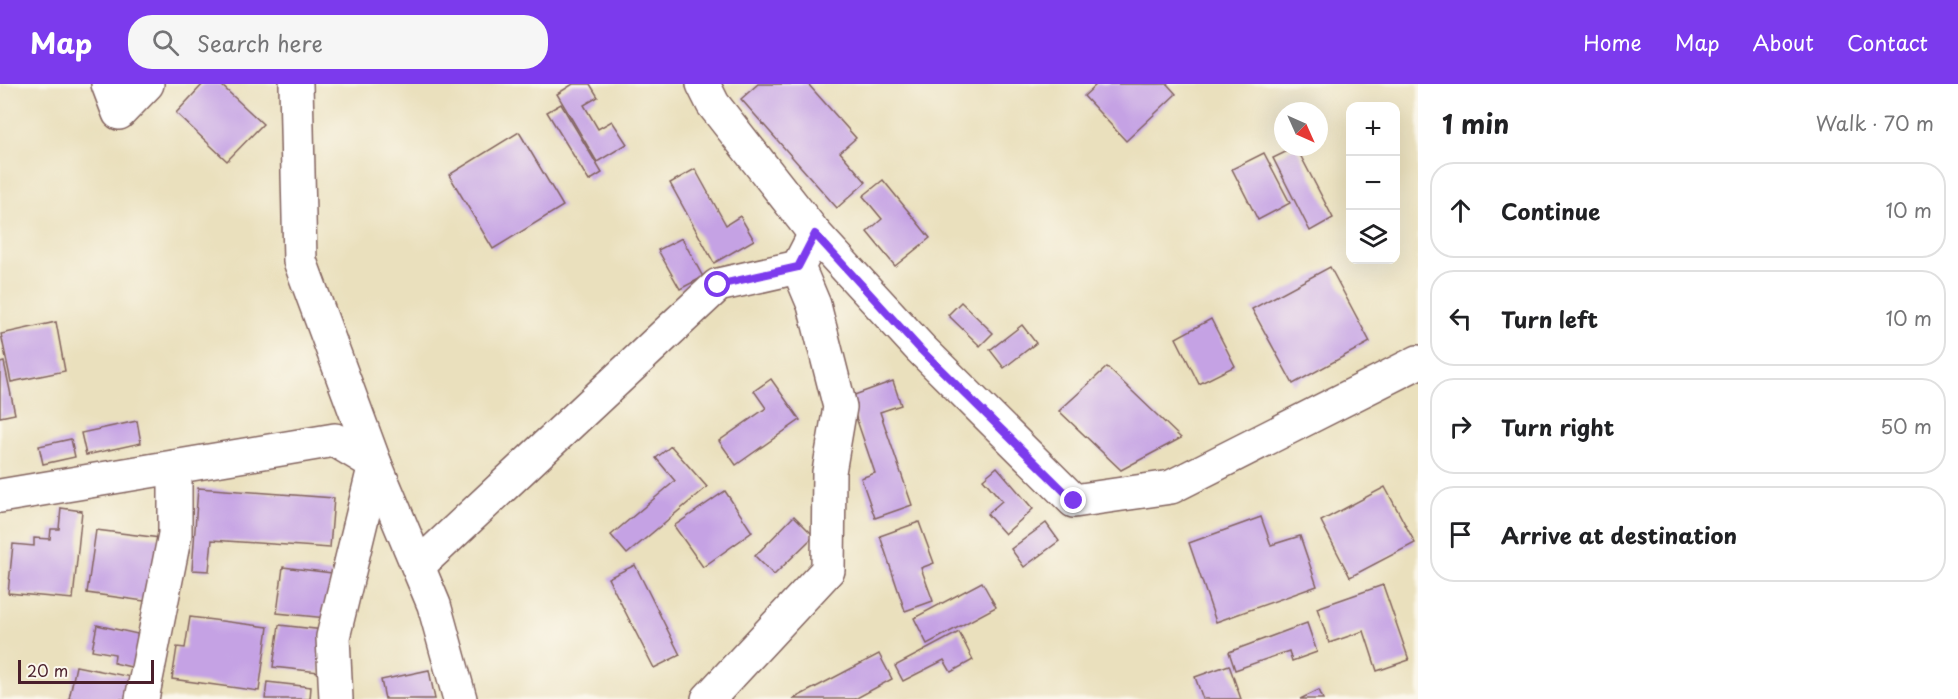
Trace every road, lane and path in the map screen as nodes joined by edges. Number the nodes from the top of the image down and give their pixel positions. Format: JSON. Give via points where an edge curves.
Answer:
{"nodes":[{"id":1,"x":108,"y":84,"type":"edge"},
{"id":2,"x":147,"y":84,"type":"edge"},
{"id":3,"x":296,"y":84,"type":"edge"},
{"id":4,"x":703,"y":84,"type":"edge"},
{"id":5,"x":815,"y":234,"type":"junction"},
{"id":6,"x":798,"y":267,"type":"junction"},
{"id":7,"x":1418,"y":362,"type":"edge"},
{"id":8,"x":375,"y":464,"type":"junction"},
{"id":9,"x":175,"y":467,"type":"junction"},
{"id":10,"x":0,"y":496,"type":"edge"},
{"id":11,"x":418,"y":566,"type":"junction"},
{"id":12,"x":142,"y":699,"type":"edge"},
{"id":13,"x":336,"y":699,"type":"edge"},
{"id":14,"x":460,"y":699,"type":"edge"},
{"id":15,"x":708,"y":699,"type":"edge"}],
"edges":[{"from":1,"to":2,"type":"street","via":[[119,113]]},
{"from":3,"to":8,"type":"street","via":[[300,261]]},
{"from":4,"to":5,"type":"street","via":[[713,104]]},
{"from":5,"to":6,"type":"street"},
{"from":5,"to":7,"type":"street","via":[[921,350],[1074,501],[1171,487]]},
{"from":6,"to":11,"type":"street","via":[[718,285]]},
{"from":6,"to":15,"type":"street","via":[[814,305],[840,407],[829,472],[828,570]]},
{"from":8,"to":9,"type":"street","via":[[335,440]]},
{"from":8,"to":11,"type":"street"},
{"from":8,"to":13,"type":"street","via":[[333,637]]},
{"from":9,"to":10,"type":"street"},
{"from":9,"to":12,"type":"street","via":[[175,534]]},
{"from":11,"to":14,"type":"street","via":[[434,605]]}]}
